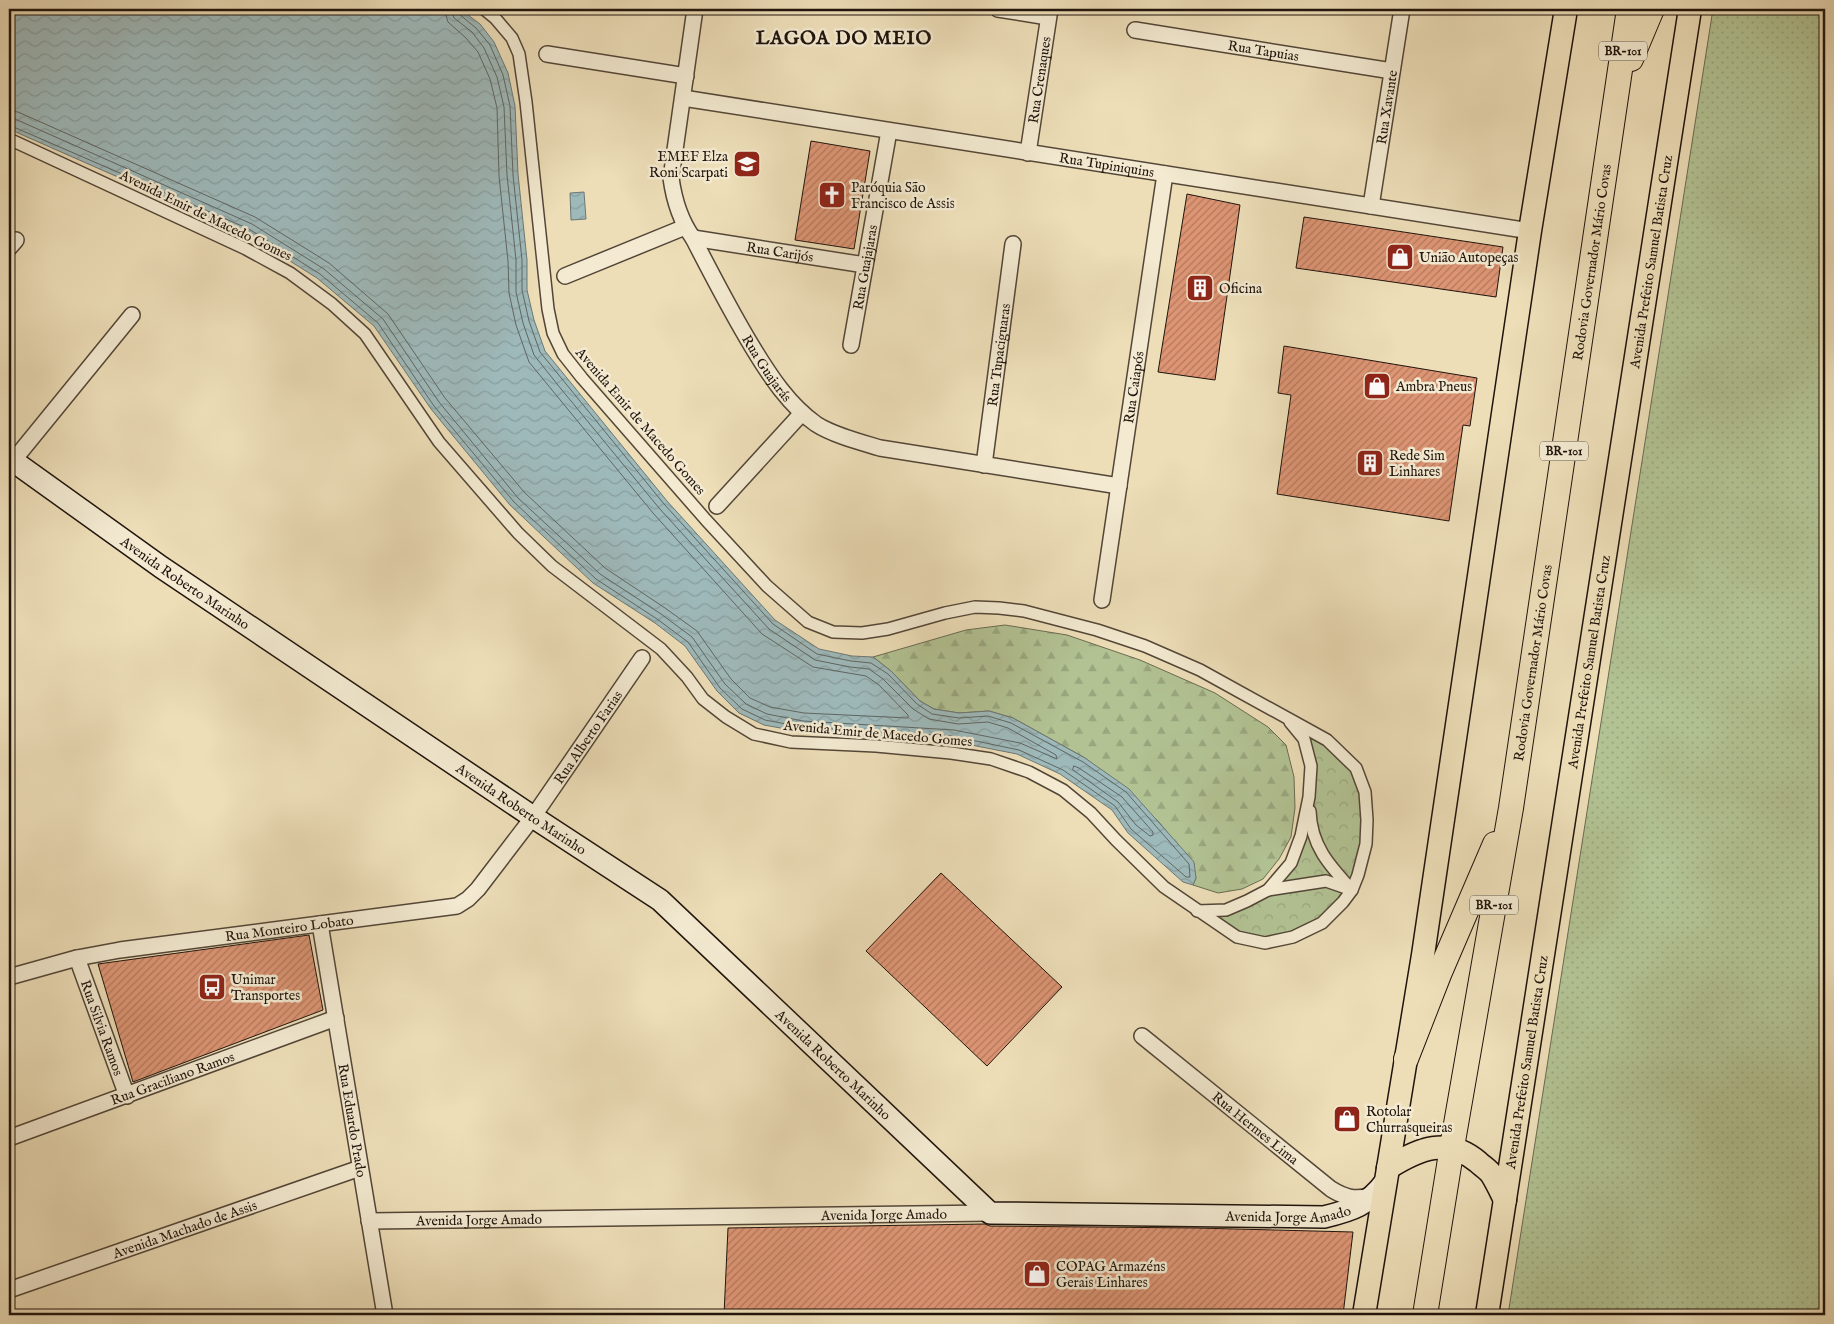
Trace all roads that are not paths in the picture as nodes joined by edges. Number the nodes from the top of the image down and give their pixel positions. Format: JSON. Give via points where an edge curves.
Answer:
{"nodes":[{"id":1,"x":484,"y":9,"type":"edge"},
{"id":2,"x":695,"y":9,"type":"edge"},
{"id":3,"x":998,"y":9,"type":"edge"},
{"id":4,"x":1402,"y":9,"type":"edge"},
{"id":5,"x":1566,"y":9,"type":"edge"},
{"id":6,"x":1629,"y":9,"type":"edge"},
{"id":7,"x":1652,"y":9,"type":"edge"},
{"id":8,"x":1690,"y":9,"type":"edge"},
{"id":9,"x":1049,"y":13,"type":"edge"},
{"id":10,"x":1135,"y":30,"type":"dead end"},
{"id":11,"x":547,"y":54,"type":"dead end"},
{"id":12,"x":1392,"y":71,"type":"junction"},
{"id":13,"x":686,"y":76,"type":"junction"},
{"id":14,"x":1616,"y":93,"type":"junction"},
{"id":15,"x":683,"y":98,"type":"junction"},
{"id":16,"x":889,"y":131,"type":"junction"},
{"id":17,"x":9,"y":139,"type":"edge"},
{"id":18,"x":1028,"y":152,"type":"junction"},
{"id":19,"x":1165,"y":174,"type":"junction"},
{"id":20,"x":1371,"y":206,"type":"junction"},
{"id":21,"x":1530,"y":231,"type":"junction"},
{"id":22,"x":689,"y":232,"type":"junction"},
{"id":23,"x":1013,"y":244,"type":"dead end"},
{"id":24,"x":865,"y":265,"type":"junction"},
{"id":25,"x":565,"y":276,"type":"dead end"},
{"id":26,"x":132,"y":315,"type":"dead end"},
{"id":27,"x":851,"y":345,"type":"dead end"},
{"id":28,"x":802,"y":413,"type":"junction"},
{"id":29,"x":11,"y":460,"type":"edge"},
{"id":30,"x":984,"y":465,"type":"junction"},
{"id":31,"x":1119,"y":486,"type":"junction"},
{"id":32,"x":717,"y":506,"type":"dead end"},
{"id":33,"x":1102,"y":600,"type":"dead end"},
{"id":34,"x":642,"y":658,"type":"dead end"},
{"id":35,"x":1284,"y":715,"type":"junction"},
{"id":36,"x":1309,"y":797,"type":"junction"},
{"id":37,"x":1511,"y":808,"type":"junction"},
{"id":38,"x":533,"y":818,"type":"junction"},
{"id":39,"x":1268,"y":890,"type":"junction"},
{"id":40,"x":1352,"y":890,"type":"junction"},
{"id":41,"x":1198,"y":911,"type":"junction"},
{"id":42,"x":320,"y":924,"type":"junction"},
{"id":43,"x":77,"y":958,"type":"junction"},
{"id":44,"x":9,"y":977,"type":"edge"},
{"id":45,"x":336,"y":1018,"type":"junction"},
{"id":46,"x":1142,"y":1036,"type":"dead end"},
{"id":47,"x":1406,"y":1058,"type":"junction"},
{"id":48,"x":127,"y":1096,"type":"junction"},
{"id":49,"x":9,"y":1138,"type":"edge"},
{"id":50,"x":1452,"y":1147,"type":"junction"},
{"id":51,"x":360,"y":1168,"type":"junction"},
{"id":52,"x":1383,"y":1181,"type":"junction"},
{"id":53,"x":1505,"y":1200,"type":"junction"},
{"id":54,"x":990,"y":1213,"type":"junction"},
{"id":55,"x":369,"y":1221,"type":"junction"},
{"id":56,"x":9,"y":1290,"type":"edge"},
{"id":57,"x":385,"y":1315,"type":"edge"},
{"id":58,"x":1364,"y":1315,"type":"edge"},
{"id":59,"x":1425,"y":1315,"type":"edge"},
{"id":60,"x":1487,"y":1315,"type":"edge"}],
"edges":[{"from":1,"to":35,"type":"street","name":"Avenida Emir de Macedo Gomes","via":[[512,38],[519,54],[545,294],[553,333],[563,354],[706,520],[784,602],[808,622],[834,632],[862,633],[888,629],[975,607],[1024,611],[1144,646],[1200,670]]},
{"from":2,"to":13,"type":"street","name":"Rua Guajarás"},
{"from":3,"to":9,"type":"street"},
{"from":4,"to":12,"type":"street","name":"Rua Xavante"},
{"from":5,"to":21,"type":"main road"},
{"from":6,"to":14,"type":"highway","name":"Rodovia Governador Mário Covas","number":"BR-101"},
{"from":7,"to":14,"type":"highway"},
{"from":8,"to":53,"type":"main road","name":"Avenida Prefeito Samuel Batista Cruz"},
{"from":9,"to":18,"type":"street","name":"Rua Crenaques"},
{"from":10,"to":12,"type":"street","name":"Rua Tapuias"},
{"from":11,"to":13,"type":"street"},
{"from":12,"to":20,"type":"street","name":"Rua Xavante"},
{"from":13,"to":15,"type":"street","name":"Rua Guajarás"},
{"from":14,"to":37,"type":"highway","name":"Rodovia Governador Mário Covas","number":"BR-101"},
{"from":15,"to":16,"type":"street","name":"Rua Tupiniquins"},
{"from":15,"to":22,"type":"street","name":"Rua Guajarás","via":[[671,178],[678,211]]},
{"from":16,"to":18,"type":"street","name":"Rua Tupiniquins"},
{"from":16,"to":24,"type":"street","name":"Rua Guajajaras"},
{"from":17,"to":41,"type":"street","name":"Avenida Emir de Macedo Gomes","via":[[246,249],[290,273],[332,304],[365,334],[439,442],[518,533],[552,566],[661,649],[688,677],[703,699],[726,717],[754,734],[791,742],[951,752],[991,758],[1029,772],[1063,790],[1091,813],[1164,887]]},
{"from":18,"to":19,"type":"street","name":"Rua Tupiniquins"},
{"from":19,"to":20,"type":"street","name":"Rua Tupiniquins"},
{"from":19,"to":31,"type":"street","name":"Rua Caiapós"},
{"from":20,"to":21,"type":"street","name":"Rua Tupiniquins"},
{"from":21,"to":47,"type":"main road"},
{"from":22,"to":24,"type":"street","name":"Rua Carijós"},
{"from":22,"to":25,"type":"street"},
{"from":22,"to":28,"type":"street","name":"Rua Guajarás","via":[[772,380]]},
{"from":23,"to":30,"type":"street","name":"Rua Tupaciguaras"},
{"from":24,"to":27,"type":"street","name":"Rua Guajajaras"},
{"from":26,"to":29,"type":"street"},
{"from":28,"to":30,"type":"street","name":"Rua Guajarás","via":[[818,425],[880,448]]},
{"from":28,"to":32,"type":"street"},
{"from":29,"to":38,"type":"main road","name":"Avenida Roberto Marinho","via":[[161,567]]},
{"from":30,"to":31,"type":"street","name":"Rua Guajarás"},
{"from":31,"to":33,"type":"street","name":"Rua Caiapós"},
{"from":34,"to":38,"type":"street","name":"Rua Alberto Farias"},
{"from":35,"to":36,"type":"street","name":"Avenida Emir de Macedo Gomes","via":[[1304,738],[1311,766]]},
{"from":35,"to":40,"type":"street","name":"Avenida Emir de Macedo Gomes","via":[[1327,740],[1356,768],[1365,792],[1366,844]]},
{"from":36,"to":39,"type":"street","name":"Avenida Emir de Macedo Gomes","via":[[1301,836],[1291,863]]},
{"from":36,"to":40,"type":"street","via":[[1310,823],[1325,860]]},
{"from":37,"to":47,"type":"highway"},
{"from":37,"to":50,"type":"highway","name":"Rodovia Governador Mário Covas","number":"BR-101"},
{"from":38,"to":42,"type":"street","name":"Rua Monteiro Lobato","via":[[478,889],[456,906]]},
{"from":38,"to":54,"type":"main road","name":"Avenida Roberto Marinho","via":[[660,900]]},
{"from":39,"to":40,"type":"street","via":[[1326,881]]},
{"from":39,"to":41,"type":"street","name":"Avenida Emir de Macedo Gomes","via":[[1226,910]]},
{"from":40,"to":41,"type":"street","name":"Avenida Emir de Macedo Gomes","via":[[1322,923],[1293,937],[1265,943],[1237,937]]},
{"from":42,"to":43,"type":"street","name":"Rua Monteiro Lobato"},
{"from":42,"to":45,"type":"street","name":"Rua Eduardo Prado"},
{"from":43,"to":44,"type":"street","name":"Rua Monteiro Lobato"},
{"from":43,"to":48,"type":"street","name":"Rua Silvia Ramos"},
{"from":45,"to":48,"type":"street","name":"Rua Graciliano Ramos"},
{"from":45,"to":51,"type":"street","name":"Rua Eduardo Prado"},
{"from":46,"to":52,"type":"street","name":"Rua Hermes Lima","via":[[1330,1189],[1344,1197],[1358,1199]]},
{"from":47,"to":52,"type":"main road"},
{"from":48,"to":49,"type":"street","name":"Rua Graciliano Ramos"},
{"from":50,"to":52,"type":"main road","via":[[1414,1154]]},
{"from":50,"to":53,"type":"main road","via":[[1472,1157],[1491,1174]]},
{"from":50,"to":59,"type":"highway","name":"Rodovia Governador Mário Covas","number":"BR-101"},
{"from":51,"to":55,"type":"street","name":"Rua Eduardo Prado"},
{"from":51,"to":56,"type":"street","name":"Avenida Machado de Assis"},
{"from":52,"to":54,"type":"main road","name":"Avenida Jorge Amado","via":[[1361,1205],[1324,1217]]},
{"from":52,"to":58,"type":"main road"},
{"from":53,"to":60,"type":"main road","name":"Avenida Prefeito Samuel Batista Cruz"},
{"from":54,"to":55,"type":"street","name":"Avenida Jorge Amado"},
{"from":55,"to":57,"type":"street","name":"Rua Eduardo Prado"}]}
